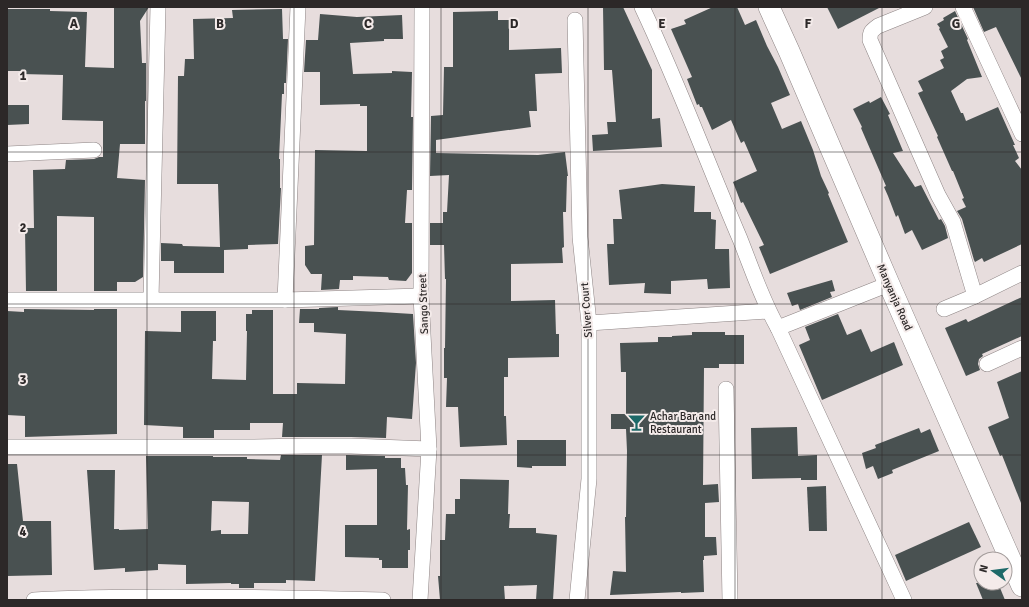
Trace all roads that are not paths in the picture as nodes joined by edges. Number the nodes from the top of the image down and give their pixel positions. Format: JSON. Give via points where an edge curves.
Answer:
{"nodes":[{"id":1,"x":158,"y":7,"type":"edge"},
{"id":2,"x":298,"y":7,"type":"edge"},
{"id":3,"x":422,"y":7,"type":"edge"},
{"id":4,"x":642,"y":7,"type":"edge"},
{"id":5,"x":769,"y":7,"type":"edge"},
{"id":6,"x":925,"y":7,"type":"edge"},
{"id":7,"x":963,"y":7,"type":"edge"},
{"id":8,"x":575,"y":20,"type":"dead end"},
{"id":9,"x":1022,"y":134,"type":"edge"},
{"id":10,"x":94,"y":150,"type":"dead end"},
{"id":11,"x":7,"y":154,"type":"edge"},
{"id":12,"x":1022,"y":273,"type":"edge"},
{"id":13,"x":889,"y":284,"type":"junction"},
{"id":14,"x":422,"y":296,"type":"junction"},
{"id":15,"x":975,"y":296,"type":"junction"},
{"id":16,"x":151,"y":299,"type":"junction"},
{"id":17,"x":7,"y":300,"type":"edge"},
{"id":18,"x":285,"y":300,"type":"junction"},
{"id":19,"x":944,"y":309,"type":"dead end"},
{"id":20,"x":768,"y":311,"type":"junction"},
{"id":21,"x":589,"y":323,"type":"junction"},
{"id":22,"x":778,"y":328,"type":"junction"},
{"id":23,"x":1022,"y":348,"type":"edge"},
{"id":24,"x":987,"y":364,"type":"dead end"},
{"id":25,"x":726,"y":389,"type":"dead end"},
{"id":26,"x":7,"y":448,"type":"edge"},
{"id":27,"x":429,"y":449,"type":"junction"},
{"id":28,"x":1022,"y":586,"type":"edge"},
{"id":29,"x":34,"y":600,"type":"edge"},
{"id":30,"x":383,"y":600,"type":"edge"},
{"id":31,"x":420,"y":600,"type":"edge"},
{"id":32,"x":577,"y":600,"type":"edge"},
{"id":33,"x":730,"y":600,"type":"edge"},
{"id":34,"x":904,"y":600,"type":"edge"}],
"edges":[{"from":1,"to":16,"type":"street"},
{"from":2,"to":18,"type":"street"},
{"from":3,"to":14,"type":"street","name":"Sango Street"},
{"from":4,"to":20,"type":"street","via":[[684,103]]},
{"from":5,"to":13,"type":"main road","name":"Manyanja Road"},
{"from":6,"to":15,"type":"street","via":[[878,26],[872,30],[870,40],[938,195],[953,222]]},
{"from":7,"to":9,"type":"street"},
{"from":8,"to":21,"type":"street","name":"Silver Court","via":[[580,237]]},
{"from":10,"to":11,"type":"street"},
{"from":12,"to":15,"type":"street"},
{"from":13,"to":22,"type":"street"},
{"from":13,"to":28,"type":"main road","name":"Manyanja Road"},
{"from":14,"to":18,"type":"street"},
{"from":14,"to":27,"type":"street","name":"Sango Street"},
{"from":15,"to":19,"type":"street"},
{"from":16,"to":17,"type":"street"},
{"from":16,"to":18,"type":"street"},
{"from":20,"to":21,"type":"street"},
{"from":20,"to":22,"type":"street"},
{"from":21,"to":32,"type":"street","name":"Silver Court","via":[[589,479]]},
{"from":22,"to":34,"type":"street"},
{"from":23,"to":24,"type":"street"},
{"from":25,"to":33,"type":"street"},
{"from":26,"to":27,"type":"street","via":[[351,446]]},
{"from":27,"to":31,"type":"street","name":"Sango Street"},
{"from":29,"to":30,"type":"street","via":[[193,597]]}]}
